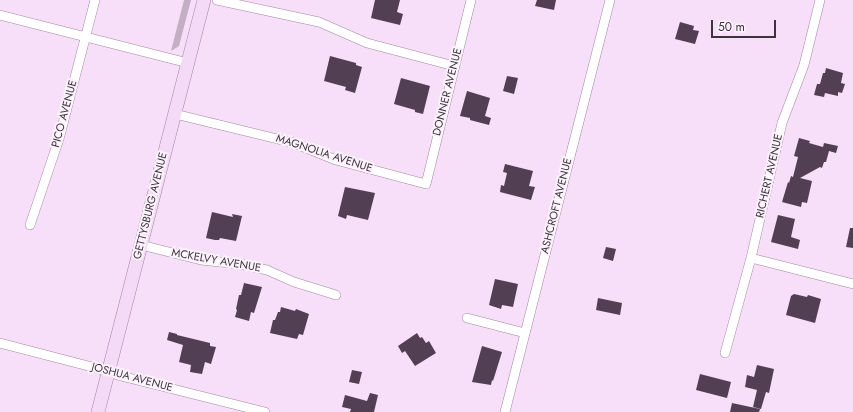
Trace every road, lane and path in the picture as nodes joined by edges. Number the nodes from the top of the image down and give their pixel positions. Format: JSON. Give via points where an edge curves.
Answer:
{"nodes":[{"id":1,"x":95,"y":0,"type":"edge"},
{"id":2,"x":204,"y":0,"type":"edge"},
{"id":3,"x":217,"y":0,"type":"edge"},
{"id":4,"x":471,"y":0,"type":"edge"},
{"id":5,"x":610,"y":0,"type":"edge"},
{"id":6,"x":820,"y":0,"type":"edge"},
{"id":7,"x":0,"y":15,"type":"edge"},
{"id":8,"x":86,"y":37,"type":"junction"},
{"id":9,"x":188,"y":63,"type":"junction"},
{"id":10,"x":454,"y":66,"type":"junction"},
{"id":11,"x":174,"y":114,"type":"junction"},
{"id":12,"x":426,"y":184,"type":"joint"},
{"id":13,"x":30,"y":225,"type":"dead end"},
{"id":14,"x":141,"y":245,"type":"junction"},
{"id":15,"x":751,"y":258,"type":"junction"},
{"id":16,"x":853,"y":284,"type":"edge"},
{"id":17,"x":336,"y":295,"type":"dead end"},
{"id":18,"x":468,"y":318,"type":"dead end"},
{"id":19,"x":525,"y":333,"type":"junction"},
{"id":20,"x":0,"y":343,"type":"edge"},
{"id":21,"x":725,"y":353,"type":"dead end"},
{"id":22,"x":108,"y":372,"type":"junction"},
{"id":23,"x":98,"y":412,"type":"edge"},
{"id":24,"x":265,"y":412,"type":"edge"},
{"id":25,"x":505,"y":412,"type":"edge"}],
"edges":[{"from":1,"to":8,"type":"street","name":"PICO AVENUE"},
{"from":2,"to":9,"type":"street","name":"GETTYSBURG AVENUE"},
{"from":3,"to":10,"type":"street","via":[[319,22],[367,43]]},
{"from":4,"to":10,"type":"street","name":"DONNER AVENUE"},
{"from":5,"to":19,"type":"street","name":"ASHCROFT AVENUE"},
{"from":6,"to":15,"type":"street","name":"RICHERT AVENUE","via":[[804,65],[782,123]]},
{"from":7,"to":8,"type":"street"},
{"from":8,"to":9,"type":"street"},
{"from":8,"to":13,"type":"street","name":"PICO AVENUE","via":[[59,139]]},
{"from":9,"to":11,"type":"street","name":"GETTYSBURG AVENUE"},
{"from":10,"to":12,"type":"street","name":"DONNER AVENUE"},
{"from":11,"to":12,"type":"street","name":"MAGNOLIA AVENUE","via":[[294,143],[336,160]]},
{"from":11,"to":14,"type":"street","name":"GETTYSBURG AVENUE"},
{"from":14,"to":17,"type":"street","name":"MCKELVY AVENUE","via":[[201,260],[267,270],[294,282]]},
{"from":14,"to":22,"type":"street","name":"GETTYSBURG AVENUE"},
{"from":15,"to":16,"type":"street"},
{"from":15,"to":21,"type":"street","name":"RICHERT AVENUE"},
{"from":18,"to":19,"type":"street"},
{"from":19,"to":25,"type":"street","name":"ASHCROFT AVENUE"},
{"from":20,"to":22,"type":"street","name":"JOSHUA AVENUE"},
{"from":22,"to":23,"type":"street","name":"GETTYSBURG AVENUE"},
{"from":22,"to":24,"type":"street","name":"JOSHUA AVENUE"}]}
